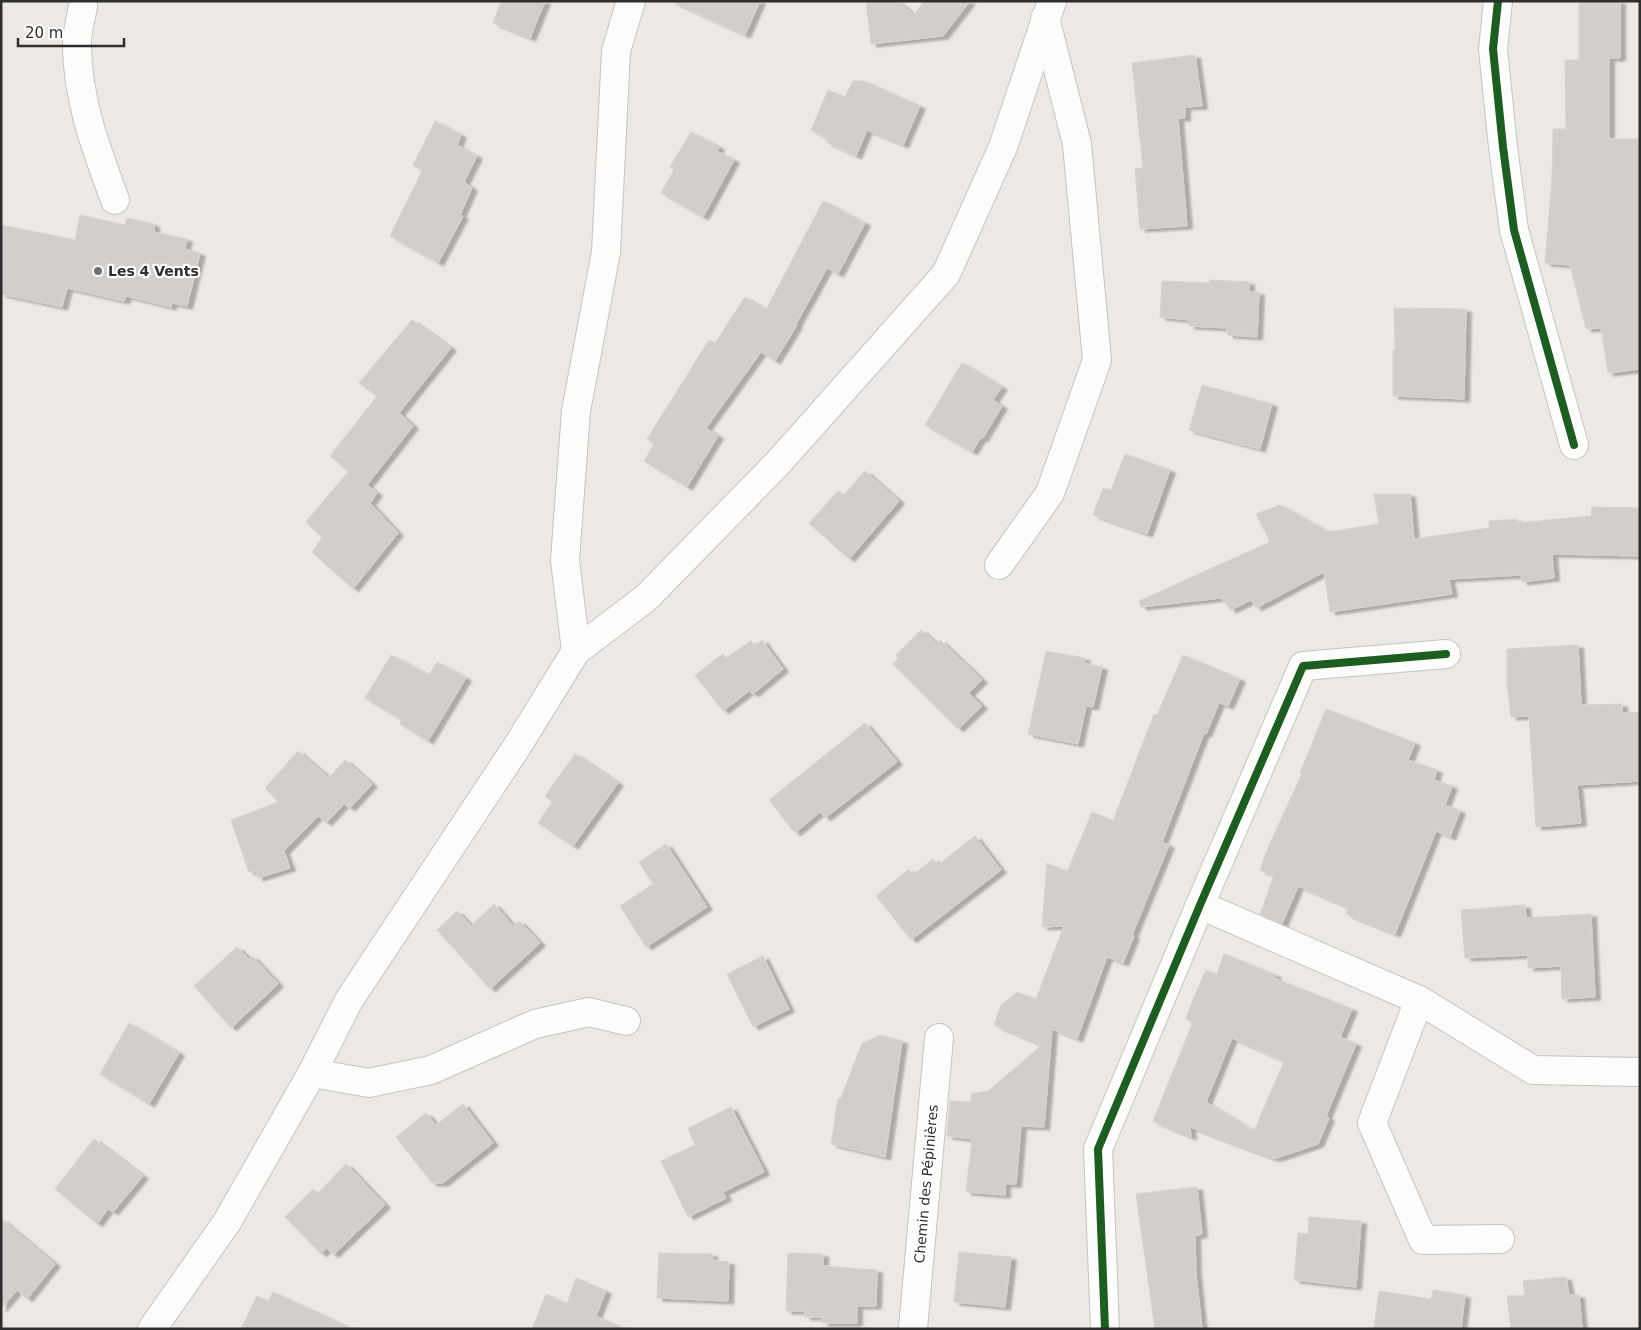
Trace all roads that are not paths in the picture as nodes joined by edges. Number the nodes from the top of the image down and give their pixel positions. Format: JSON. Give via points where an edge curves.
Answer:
{"nodes":[{"id":1,"x":631,"y":1,"type":"edge"},
{"id":2,"x":1498,"y":1,"type":"edge"},
{"id":3,"x":83,"y":6,"type":"dead end"},
{"id":4,"x":1048,"y":10,"type":"edge"},
{"id":5,"x":115,"y":200,"type":"dead end"},
{"id":6,"x":1574,"y":445,"type":"dead end"},
{"id":7,"x":999,"y":565,"type":"dead end"},
{"id":8,"x":576,"y":651,"type":"junction"},
{"id":9,"x":1446,"y":654,"type":"dead end"},
{"id":10,"x":1200,"y":905,"type":"junction"},
{"id":11,"x":1419,"y":1000,"type":"junction"},
{"id":12,"x":626,"y":1021,"type":"dead end"},
{"id":13,"x":939,"y":1038,"type":"dead end"},
{"id":14,"x":1640,"y":1072,"type":"edge"},
{"id":15,"x":312,"y":1073,"type":"junction"},
{"id":16,"x":1500,"y":1239,"type":"dead end"},
{"id":17,"x":152,"y":1329,"type":"edge"},
{"id":18,"x":913,"y":1329,"type":"edge"},
{"id":19,"x":1105,"y":1329,"type":"edge"}],
"edges":[{"from":1,"to":8,"type":"street","via":[[616,51],[606,252],[576,411],[565,560]]},
{"from":2,"to":6,"type":"street","via":[[1493,49],[1514,230]]},
{"from":3,"to":5,"type":"street","via":[[77,39],[79,79],[93,140]]},
{"from":4,"to":7,"type":"street","via":[[1077,144],[1097,360],[1050,494]]},
{"from":4,"to":8,"type":"street","via":[[1002,147],[946,274],[778,462],[653,591]]},
{"from":8,"to":15,"type":"street","via":[[518,745],[349,1000]]},
{"from":9,"to":10,"type":"street","via":[[1304,666]]},
{"from":10,"to":11,"type":"street"},
{"from":10,"to":19,"type":"street","via":[[1098,1149]]},
{"from":11,"to":14,"type":"street","via":[[1534,1070]]},
{"from":11,"to":16,"type":"street","via":[[1372,1122],[1423,1240]]},
{"from":12,"to":15,"type":"street","via":[[589,1012],[535,1024],[431,1070],[369,1083]]},
{"from":13,"to":18,"type":"street","name":"Chemin des Pépinières"},
{"from":15,"to":17,"type":"street","via":[[227,1222]]}]}
